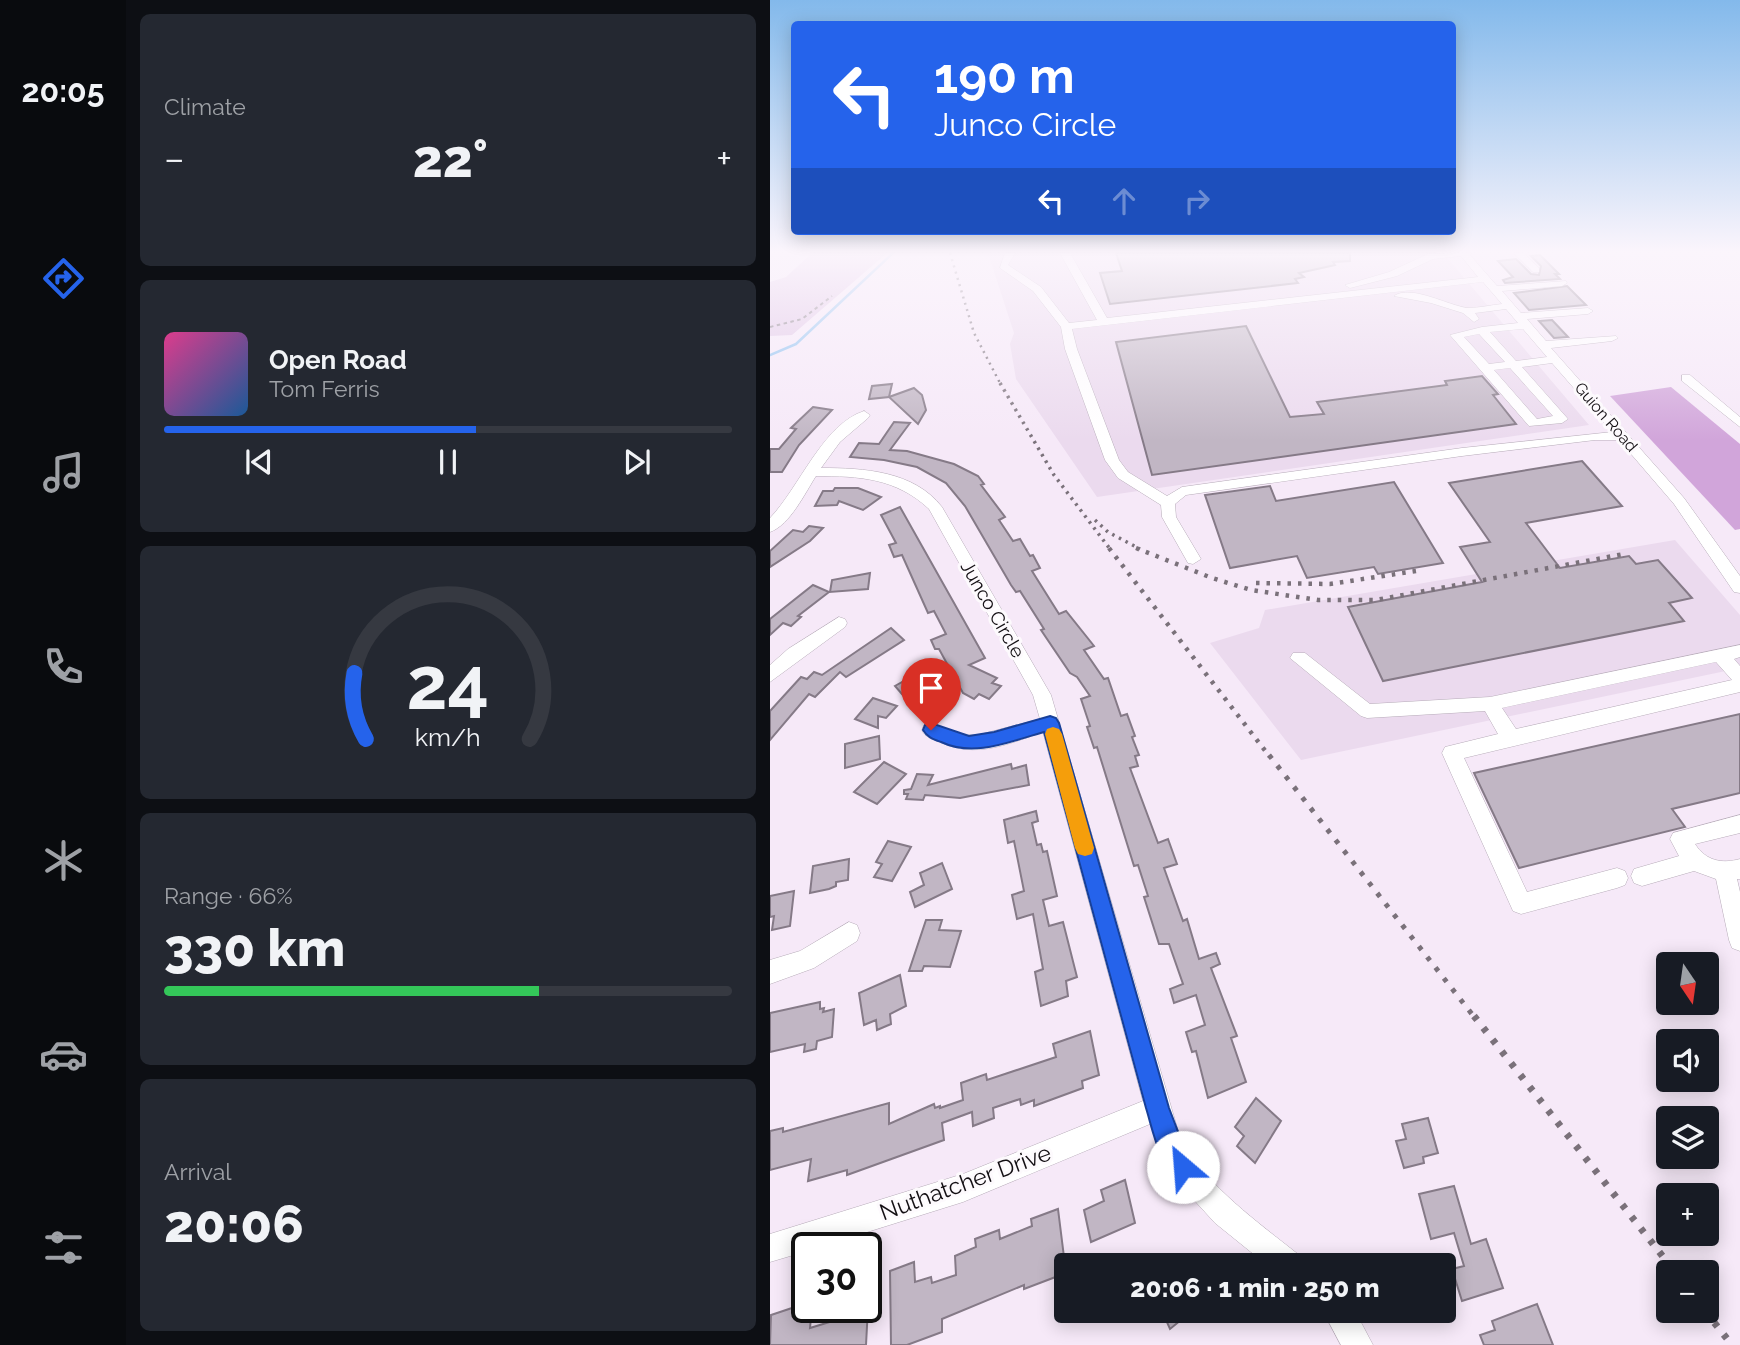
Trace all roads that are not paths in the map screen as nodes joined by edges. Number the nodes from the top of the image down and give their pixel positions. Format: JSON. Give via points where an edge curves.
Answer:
{"nodes":[{"id":1,"x":1057,"y":316,"type":"edge"},
{"id":2,"x":1119,"y":316,"type":"edge"},
{"id":3,"x":1125,"y":316,"type":"edge"},
{"id":4,"x":1471,"y":316,"type":"edge"},
{"id":5,"x":1518,"y":316,"type":"junction"},
{"id":6,"x":1521,"y":316,"type":"edge"},
{"id":7,"x":1102,"y":318,"type":"junction"},
{"id":8,"x":1066,"y":327,"type":"junction"},
{"id":9,"x":1482,"y":330,"type":"junction"},
{"id":10,"x":1612,"y":338,"type":"dead end"},
{"id":11,"x":1543,"y":345,"type":"junction"},
{"id":12,"x":1555,"y":359,"type":"junction"},
{"id":13,"x":1513,"y":365,"type":"junction"},
{"id":14,"x":1486,"y":368,"type":"junction"},
{"id":15,"x":1686,"y":378,"type":"dead end"},
{"id":16,"x":864,"y":415,"type":"dead end"},
{"id":17,"x":1740,"y":423,"type":"edge"},
{"id":18,"x":1623,"y":436,"type":"junction"},
{"id":19,"x":810,"y":472,"type":"junction"},
{"id":20,"x":1168,"y":503,"type":"junction"},
{"id":21,"x":770,"y":527,"type":"edge"},
{"id":22,"x":1193,"y":559,"type":"dead end"},
{"id":23,"x":1740,"y":588,"type":"edge"},
{"id":24,"x":839,"y":623,"type":"dead end"},
{"id":25,"x":1740,"y":650,"type":"edge"},
{"id":26,"x":1720,"y":655,"type":"junction"},
{"id":27,"x":1299,"y":658,"type":"dead end"},
{"id":28,"x":770,"y":675,"type":"edge"},
{"id":29,"x":1740,"y":677,"type":"edge"},
{"id":30,"x":1740,"y":685,"type":"edge"},
{"id":31,"x":1490,"y":704,"type":"junction"},
{"id":32,"x":1050,"y":723,"type":"junction"},
{"id":33,"x":931,"y":730,"type":"dead end"},
{"id":34,"x":1511,"y":738,"type":"junction"},
{"id":35,"x":1740,"y":824,"type":"edge"},
{"id":36,"x":1694,"y":861,"type":"junction"},
{"id":37,"x":1732,"y":871,"type":"edge"},
{"id":38,"x":1642,"y":876,"type":"dead end"},
{"id":39,"x":1617,"y":878,"type":"dead end"},
{"id":40,"x":849,"y":933,"type":"dead end"},
{"id":41,"x":1740,"y":940,"type":"edge"},
{"id":42,"x":770,"y":972,"type":"edge"},
{"id":43,"x":1158,"y":1108,"type":"junction"},
{"id":44,"x":770,"y":1248,"type":"edge"},
{"id":45,"x":1275,"y":1253,"type":"edge"},
{"id":46,"x":1345,"y":1323,"type":"edge"},
{"id":47,"x":1358,"y":1345,"type":"edge"}],
"edges":[{"from":1,"to":8,"type":"street"},
{"from":2,"to":7,"type":"street"},
{"from":3,"to":7,"type":"street"},
{"from":4,"to":9,"type":"street"},
{"from":5,"to":6,"type":"street"},
{"from":5,"to":9,"type":"street"},
{"from":5,"to":11,"type":"street","name":"Guion Road"},
{"from":7,"to":8,"type":"street"},
{"from":8,"to":20,"type":"street","via":[[1112,460],[1123,475]]},
{"from":9,"to":13,"type":"street"},
{"from":9,"to":14,"type":"street","via":[[1456,335]]},
{"from":10,"to":11,"type":"street"},
{"from":11,"to":12,"type":"street","name":"Guion Road"},
{"from":12,"to":13,"type":"street"},
{"from":12,"to":18,"type":"street","name":"Guion Road"},
{"from":13,"to":14,"type":"street"},
{"from":13,"to":14,"type":"street","via":[[1562,419],[1534,423]]},
{"from":15,"to":17,"type":"street"},
{"from":16,"to":19,"type":"street","via":[[846,426]]},
{"from":18,"to":20,"type":"street","via":[[1254,479],[1182,491]]},
{"from":18,"to":23,"type":"street","name":"Guion Road","via":[[1684,508]]},
{"from":19,"to":21,"type":"street","via":[[791,505]]},
{"from":19,"to":32,"type":"street","name":"Junco Circle","via":[[883,476],[924,495],[1042,695]]},
{"from":20,"to":22,"type":"street","via":[[1169,517]]},
{"from":24,"to":28,"type":"street"},
{"from":25,"to":26,"type":"street"},
{"from":26,"to":29,"type":"street"},
{"from":26,"to":31,"type":"street"},
{"from":27,"to":31,"type":"street","via":[[1367,711]]},
{"from":30,"to":34,"type":"street"},
{"from":31,"to":34,"type":"street"},
{"from":32,"to":33,"type":"street","via":[[969,743]]},
{"from":32,"to":43,"type":"street","name":"Junco Circle"},
{"from":34,"to":39,"type":"street","via":[[1452,753],[1521,904]]},
{"from":35,"to":36,"type":"street","via":[[1680,839]]},
{"from":36,"to":37,"type":"street"},
{"from":36,"to":38,"type":"street"},
{"from":37,"to":41,"type":"street"},
{"from":40,"to":42,"type":"street","via":[[806,960]]},
{"from":43,"to":44,"type":"street","name":"Nuthatcher Drive","via":[[963,1188]]},
{"from":43,"to":45,"type":"street","name":"Junco Circle","via":[[1172,1149],[1194,1184]]},
{"from":46,"to":47,"type":"street"}]}
